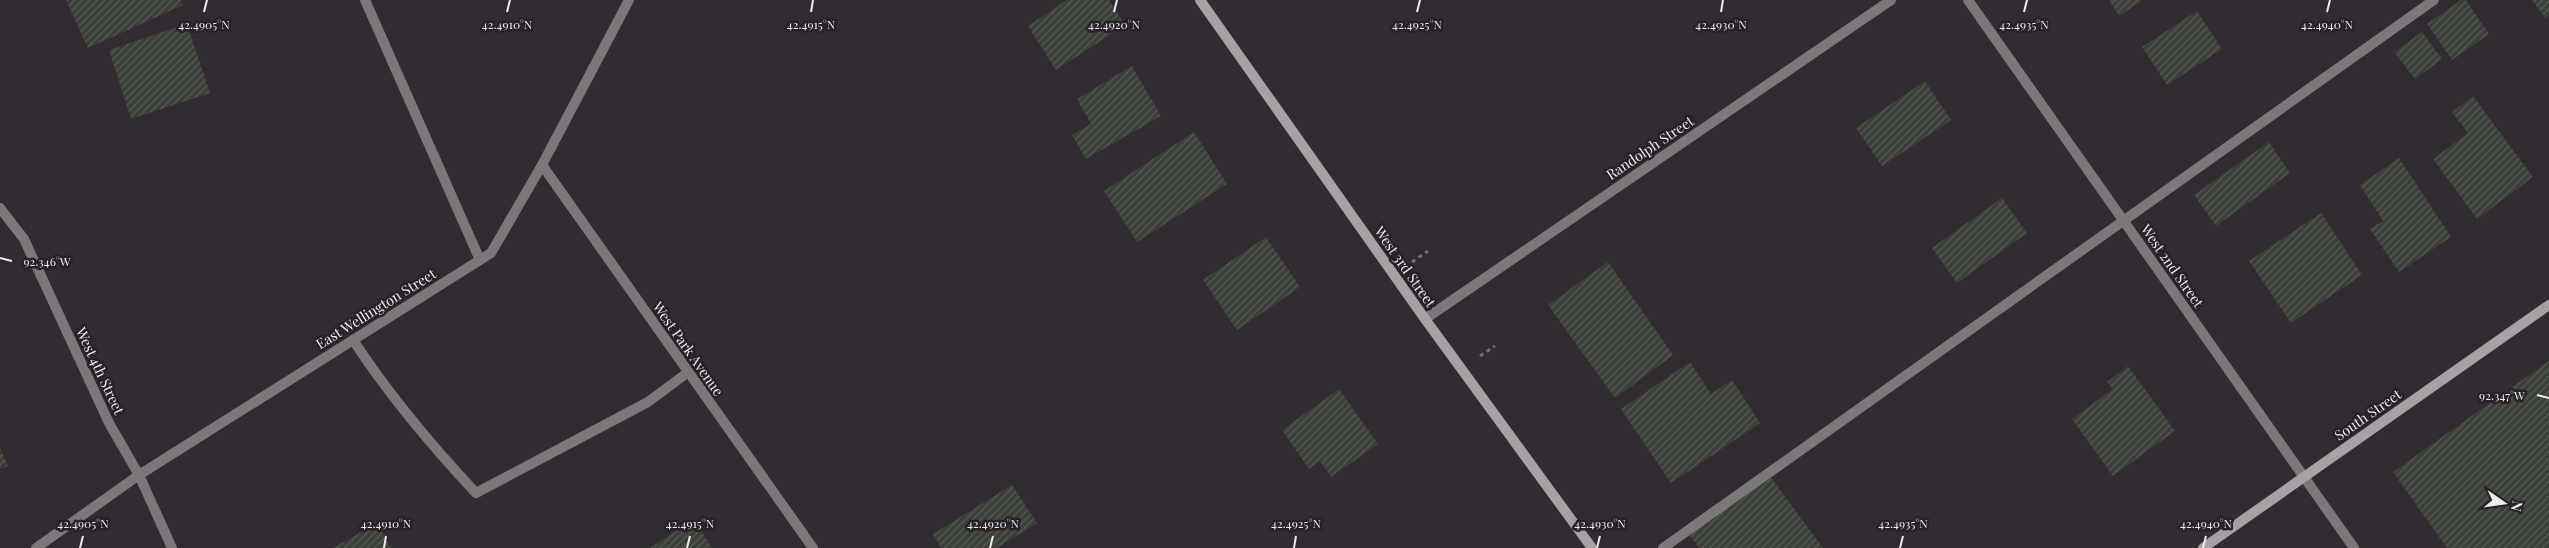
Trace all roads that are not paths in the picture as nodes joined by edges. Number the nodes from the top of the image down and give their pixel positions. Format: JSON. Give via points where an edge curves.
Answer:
{"nodes":[{"id":1,"x":364,"y":0,"type":"edge"},
{"id":2,"x":629,"y":0,"type":"edge"},
{"id":3,"x":1200,"y":0,"type":"edge"},
{"id":4,"x":1890,"y":0,"type":"edge"},
{"id":5,"x":1968,"y":0,"type":"edge"},
{"id":6,"x":2434,"y":0,"type":"edge"},
{"id":7,"x":542,"y":165,"type":"junction"},
{"id":8,"x":0,"y":208,"type":"edge"},
{"id":9,"x":2124,"y":221,"type":"junction"},
{"id":10,"x":480,"y":260,"type":"junction"},
{"id":11,"x":2549,"y":305,"type":"edge"},
{"id":12,"x":1425,"y":319,"type":"junction"},
{"id":13,"x":353,"y":340,"type":"junction"},
{"id":14,"x":687,"y":373,"type":"junction"},
{"id":15,"x":138,"y":474,"type":"junction"},
{"id":16,"x":2305,"y":477,"type":"junction"},
{"id":17,"x":36,"y":548,"type":"edge"},
{"id":18,"x":172,"y":548,"type":"edge"},
{"id":19,"x":813,"y":548,"type":"edge"},
{"id":20,"x":1592,"y":548,"type":"edge"},
{"id":21,"x":1663,"y":548,"type":"edge"},
{"id":22,"x":2203,"y":548,"type":"edge"},
{"id":23,"x":2354,"y":548,"type":"edge"}],
"edges":[{"from":1,"to":10,"type":"street"},
{"from":2,"to":7,"type":"street","name":"East Wellington Street"},
{"from":3,"to":12,"type":"street","name":"West 3rd Street"},
{"from":4,"to":12,"type":"street","name":"Randolph Street"},
{"from":5,"to":9,"type":"street","name":"West 2nd Street"},
{"from":6,"to":9,"type":"street"},
{"from":7,"to":10,"type":"street","name":"East Wellington Street","via":[[491,253]]},
{"from":7,"to":14,"type":"street","name":"West Park Avenue"},
{"from":8,"to":15,"type":"street","name":"West 4th Street","via":[[24,239],[108,423]]},
{"from":9,"to":16,"type":"street","name":"West 2nd Street"},
{"from":9,"to":21,"type":"street"},
{"from":10,"to":13,"type":"street","name":"East Wellington Street"},
{"from":11,"to":16,"type":"street","name":"South Street"},
{"from":12,"to":20,"type":"street","name":"West 3rd Street"},
{"from":13,"to":14,"type":"street","via":[[377,377],[437,452],[476,493],[648,402]]},
{"from":13,"to":15,"type":"street","name":"East Wellington Street"},
{"from":14,"to":19,"type":"street","name":"West Park Avenue"},
{"from":15,"to":17,"type":"street","name":"East Wellington Street"},
{"from":15,"to":18,"type":"street","name":"West 4th Street"},
{"from":16,"to":22,"type":"street","name":"South Street"},
{"from":16,"to":23,"type":"street","name":"West 2nd Street"}]}
